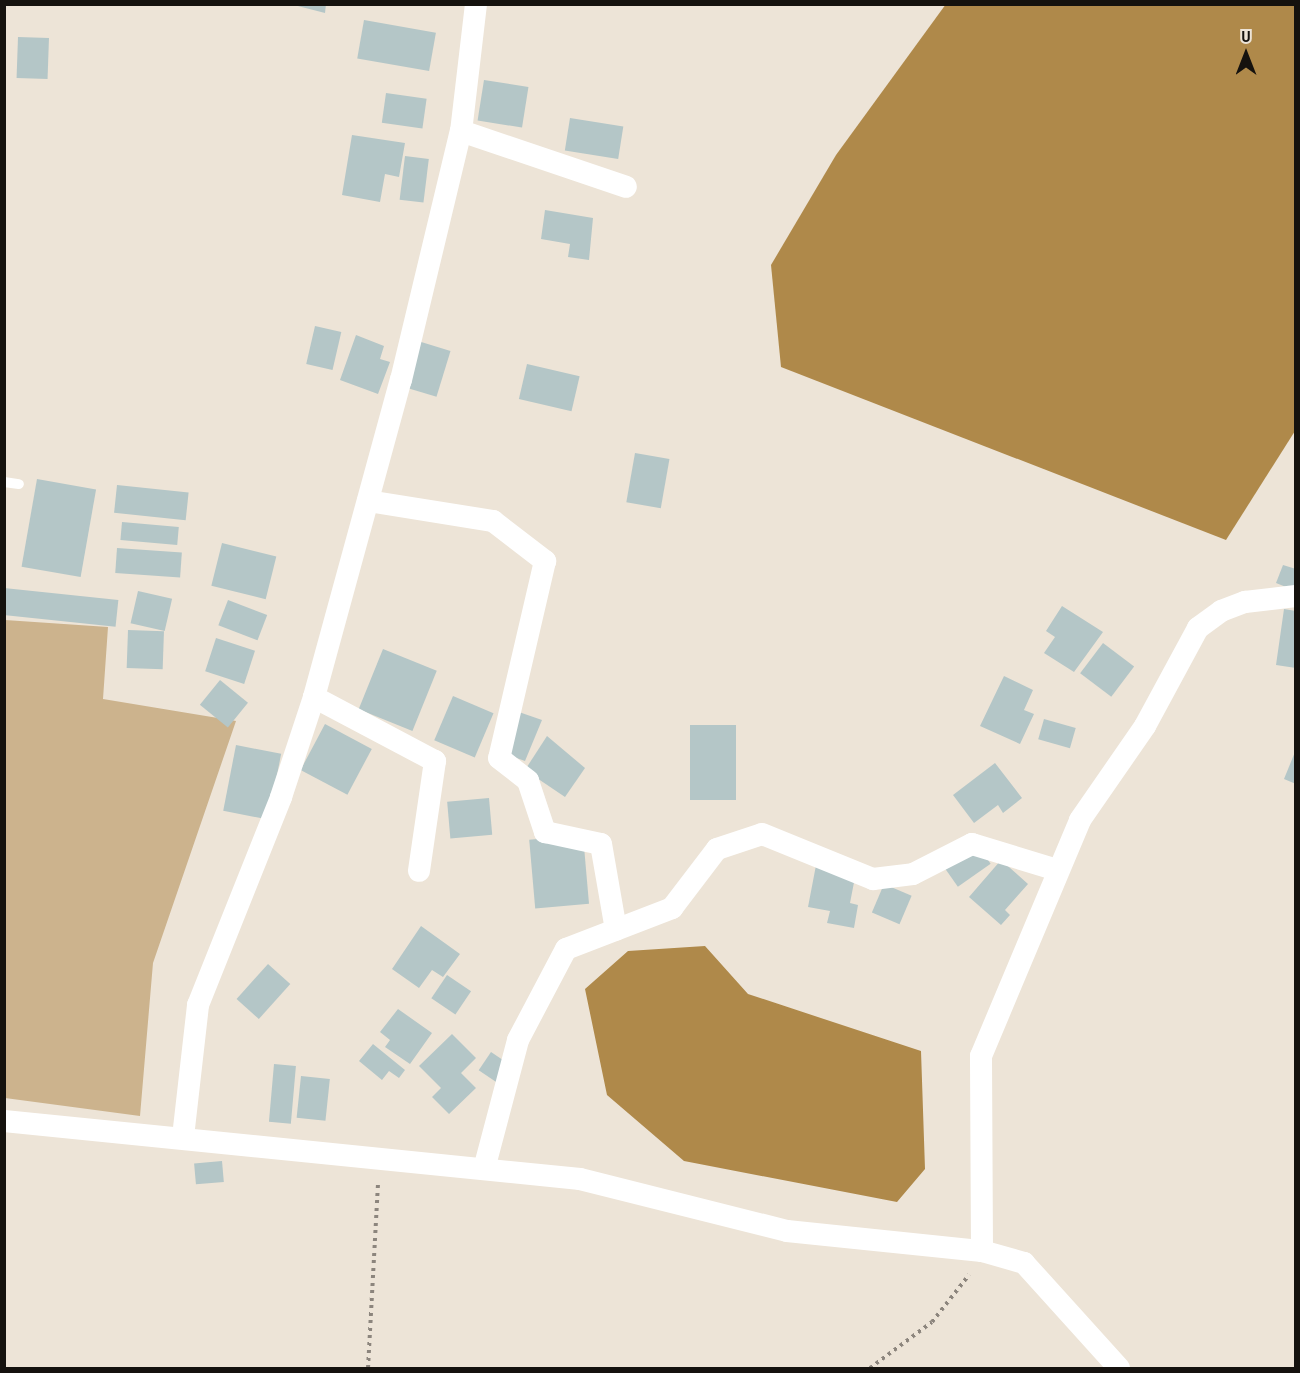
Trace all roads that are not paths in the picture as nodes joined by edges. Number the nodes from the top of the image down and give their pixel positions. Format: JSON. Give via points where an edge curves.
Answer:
{"nodes":[{"id":1,"x":476,"y":4,"type":"edge"},
{"id":2,"x":461,"y":131,"type":"junction"},
{"id":3,"x":626,"y":187,"type":"dead end"},
{"id":4,"x":4,"y":482,"type":"edge"},
{"id":5,"x":19,"y":484,"type":"dead end"},
{"id":6,"x":368,"y":501,"type":"junction"},
{"id":7,"x":1296,"y":596,"type":"edge"},
{"id":8,"x":314,"y":697,"type":"junction"},
{"id":9,"x":1057,"y":870,"type":"junction"},
{"id":10,"x":419,"y":871,"type":"dead end"},
{"id":11,"x":616,"y":930,"type":"junction"},
{"id":12,"x":4,"y":1121,"type":"edge"},
{"id":13,"x":183,"y":1137,"type":"junction"},
{"id":14,"x":484,"y":1168,"type":"junction"},
{"id":15,"x":982,"y":1251,"type":"junction"},
{"id":16,"x":1119,"y":1367,"type":"edge"}],
"edges":[{"from":1,"to":2,"type":"street"},
{"from":2,"to":3,"type":"street"},
{"from":2,"to":6,"type":"street"},
{"from":4,"to":5,"type":"lane"},
{"from":6,"to":8,"type":"street"},
{"from":6,"to":11,"type":"street","via":[[493,521],[545,561],[498,758],[528,781],[545,832],[601,844]]},
{"from":7,"to":9,"type":"street","via":[[1245,602],[1221,610],[1198,628],[1145,726],[1080,820]]},
{"from":8,"to":10,"type":"street","via":[[435,761]]},
{"from":8,"to":13,"type":"street","via":[[281,797],[198,1005]]},
{"from":9,"to":11,"type":"street","via":[[972,844],[913,874],[873,879],[762,834],[717,849],[672,908]]},
{"from":9,"to":15,"type":"street","via":[[1044,916],[981,1056]]},
{"from":11,"to":14,"type":"street","via":[[566,950],[518,1040]]},
{"from":12,"to":13,"type":"street"},
{"from":13,"to":14,"type":"street"},
{"from":14,"to":15,"type":"street","via":[[589,1181],[787,1231]]},
{"from":15,"to":16,"type":"street","via":[[1024,1263]]}]}
